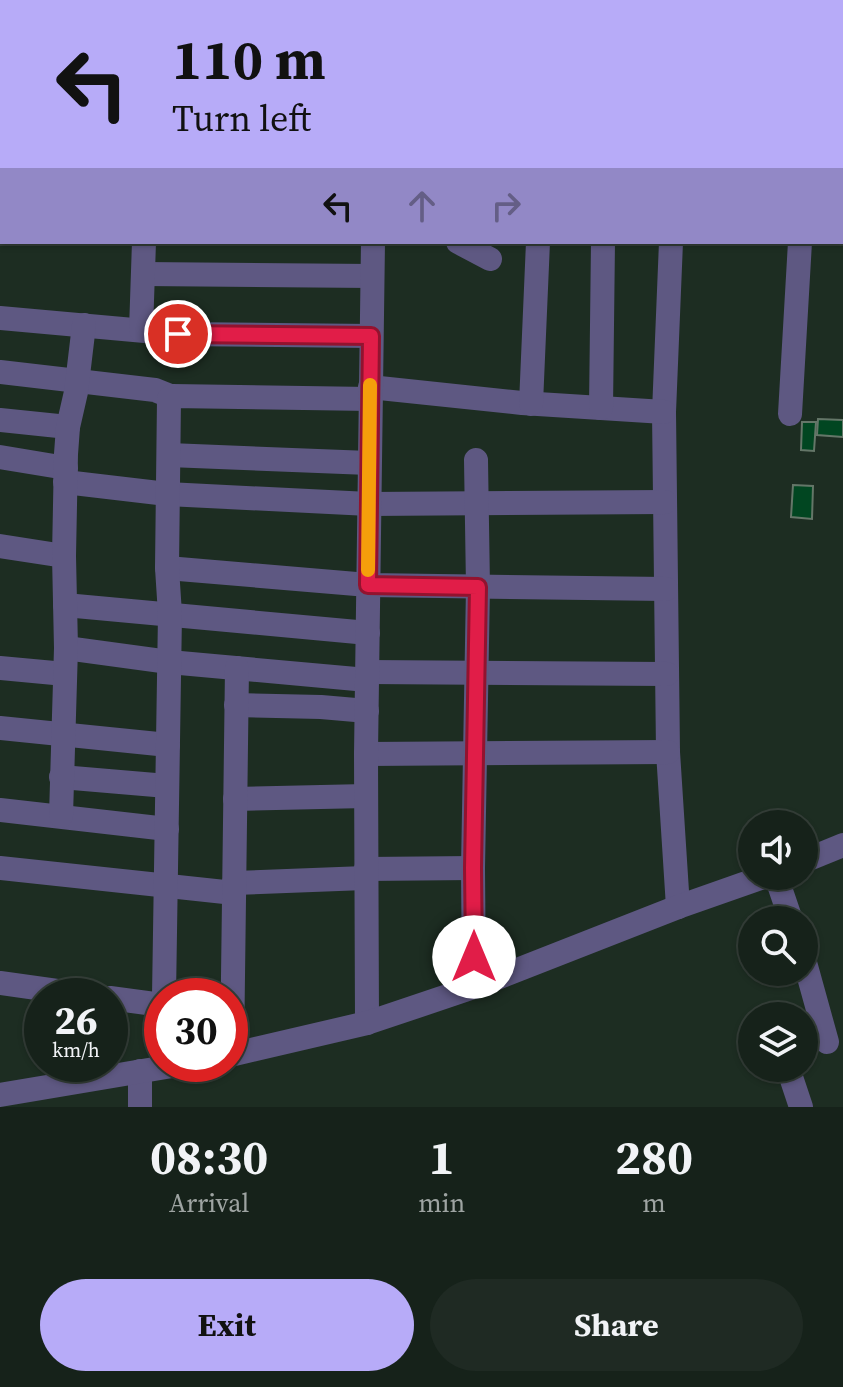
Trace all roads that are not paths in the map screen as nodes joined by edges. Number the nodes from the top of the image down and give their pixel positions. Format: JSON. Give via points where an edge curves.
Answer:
{"nodes":[{"id":1,"x":144,"y":244,"type":"edge"},
{"id":2,"x":373,"y":244,"type":"edge"},
{"id":3,"x":462,"y":244,"type":"edge"},
{"id":4,"x":538,"y":244,"type":"edge"},
{"id":5,"x":603,"y":244,"type":"edge"},
{"id":6,"x":671,"y":244,"type":"edge"},
{"id":7,"x":800,"y":244,"type":"edge"},
{"id":8,"x":490,"y":259,"type":"dead end"},
{"id":9,"x":143,"y":274,"type":"junction"},
{"id":10,"x":372,"y":276,"type":"junction"},
{"id":11,"x":0,"y":318,"type":"edge"},
{"id":12,"x":84,"y":325,"type":"junction"},
{"id":13,"x":141,"y":330,"type":"junction"},
{"id":14,"x":371,"y":336,"type":"junction"},
{"id":15,"x":0,"y":372,"type":"edge"},
{"id":16,"x":77,"y":382,"type":"junction"},
{"id":17,"x":370,"y":393,"type":"junction"},
{"id":18,"x":170,"y":396,"type":"junction"},
{"id":19,"x":531,"y":404,"type":"junction"},
{"id":20,"x":601,"y":408,"type":"junction"},
{"id":21,"x":664,"y":412,"type":"junction"},
{"id":22,"x":790,"y":414,"type":"dead end"},
{"id":23,"x":0,"y":420,"type":"edge"},
{"id":24,"x":68,"y":427,"type":"junction"},
{"id":25,"x":169,"y":455,"type":"junction"},
{"id":26,"x":0,"y":457,"type":"edge"},
{"id":27,"x":476,"y":460,"type":"dead end"},
{"id":28,"x":369,"y":463,"type":"junction"},
{"id":29,"x":65,"y":475,"type":"junction"},
{"id":30,"x":167,"y":494,"type":"junction"},
{"id":31,"x":665,"y":502,"type":"junction"},
{"id":32,"x":369,"y":504,"type":"junction"},
{"id":33,"x":476,"y":504,"type":"junction"},
{"id":34,"x":0,"y":546,"type":"edge"},
{"id":35,"x":64,"y":556,"type":"junction"},
{"id":36,"x":167,"y":568,"type":"junction"},
{"id":37,"x":368,"y":585,"type":"junction"},
{"id":38,"x":478,"y":587,"type":"junction"},
{"id":39,"x":666,"y":589,"type":"junction"},
{"id":40,"x":65,"y":605,"type":"junction"},
{"id":41,"x":170,"y":614,"type":"junction"},
{"id":42,"x":368,"y":633,"type":"junction"},
{"id":43,"x":66,"y":648,"type":"junction"},
{"id":44,"x":169,"y":662,"type":"junction"},
{"id":45,"x":0,"y":668,"type":"edge"},
{"id":46,"x":237,"y":668,"type":"junction"},
{"id":47,"x":476,"y":672,"type":"junction"},
{"id":48,"x":65,"y":674,"type":"junction"},
{"id":49,"x":667,"y":674,"type":"junction"},
{"id":50,"x":367,"y":676,"type":"junction"},
{"id":51,"x":236,"y":705,"type":"junction"},
{"id":52,"x":367,"y":711,"type":"junction"},
{"id":53,"x":0,"y":728,"type":"edge"},
{"id":54,"x":63,"y":735,"type":"junction"},
{"id":55,"x":168,"y":745,"type":"junction"},
{"id":56,"x":475,"y":752,"type":"junction"},
{"id":57,"x":668,"y":752,"type":"junction"},
{"id":58,"x":366,"y":754,"type":"junction"},
{"id":59,"x":61,"y":777,"type":"junction"},
{"id":60,"x":167,"y":786,"type":"junction"},
{"id":61,"x":366,"y":796,"type":"junction"},
{"id":62,"x":235,"y":799,"type":"junction"},
{"id":63,"x":0,"y":810,"type":"edge"},
{"id":64,"x":61,"y":816,"type":"junction"},
{"id":65,"x":167,"y":829,"type":"junction"},
{"id":66,"x":843,"y":845,"type":"edge"},
{"id":67,"x":818,"y":855,"type":"edge"},
{"id":68,"x":0,"y":868,"type":"edge"},
{"id":69,"x":473,"y":868,"type":"junction"},
{"id":70,"x":366,"y":874,"type":"junction"},
{"id":71,"x":166,"y":886,"type":"junction"},
{"id":72,"x":738,"y":886,"type":"edge"},
{"id":73,"x":234,"y":888,"type":"junction"},
{"id":74,"x":678,"y":907,"type":"junction"},
{"id":75,"x":164,"y":978,"type":"edge"},
{"id":76,"x":232,"y":978,"type":"edge"},
{"id":77,"x":0,"y":983,"type":"edge"},
{"id":78,"x":24,"y":986,"type":"edge"},
{"id":79,"x":811,"y":986,"type":"edge"},
{"id":80,"x":474,"y":987,"type":"junction"},
{"id":81,"x":367,"y":1023,"type":"junction"},
{"id":82,"x":825,"y":1042,"type":"edge"},
{"id":83,"x":248,"y":1051,"type":"edge"},
{"id":84,"x":144,"y":1070,"type":"edge"},
{"id":85,"x":154,"y":1082,"type":"edge"},
{"id":86,"x":793,"y":1082,"type":"edge"},
{"id":87,"x":0,"y":1095,"type":"edge"},
{"id":88,"x":140,"y":1107,"type":"edge"},
{"id":89,"x":801,"y":1107,"type":"edge"}],
"edges":[{"from":1,"to":9,"type":"street"},
{"from":2,"to":10,"type":"street"},
{"from":3,"to":8,"type":"street"},
{"from":4,"to":19,"type":"street"},
{"from":5,"to":20,"type":"street"},
{"from":6,"to":21,"type":"street"},
{"from":7,"to":22,"type":"street"},
{"from":9,"to":10,"type":"street"},
{"from":9,"to":13,"type":"street"},
{"from":10,"to":14,"type":"street"},
{"from":11,"to":12,"type":"street"},
{"from":12,"to":13,"type":"street"},
{"from":12,"to":16,"type":"street"},
{"from":13,"to":14,"type":"street"},
{"from":14,"to":17,"type":"street"},
{"from":15,"to":16,"type":"street"},
{"from":16,"to":18,"type":"street"},
{"from":16,"to":24,"type":"street"},
{"from":17,"to":18,"type":"street"},
{"from":17,"to":19,"type":"street"},
{"from":17,"to":28,"type":"street"},
{"from":18,"to":25,"type":"street"},
{"from":19,"to":20,"type":"street"},
{"from":20,"to":21,"type":"street"},
{"from":21,"to":31,"type":"street"},
{"from":23,"to":24,"type":"street"},
{"from":24,"to":29,"type":"street"},
{"from":25,"to":28,"type":"street"},
{"from":25,"to":30,"type":"street"},
{"from":26,"to":29,"type":"street"},
{"from":27,"to":33,"type":"street"},
{"from":28,"to":32,"type":"street"},
{"from":29,"to":30,"type":"street"},
{"from":29,"to":35,"type":"street"},
{"from":30,"to":32,"type":"street"},
{"from":30,"to":36,"type":"street"},
{"from":31,"to":33,"type":"street"},
{"from":31,"to":39,"type":"street"},
{"from":32,"to":33,"type":"street"},
{"from":32,"to":37,"type":"street"},
{"from":33,"to":38,"type":"street"},
{"from":34,"to":35,"type":"street"},
{"from":35,"to":40,"type":"street"},
{"from":36,"to":37,"type":"street"},
{"from":36,"to":41,"type":"street"},
{"from":37,"to":38,"type":"street"},
{"from":37,"to":42,"type":"street"},
{"from":38,"to":39,"type":"street"},
{"from":38,"to":47,"type":"street"},
{"from":39,"to":49,"type":"street"},
{"from":40,"to":41,"type":"street"},
{"from":40,"to":43,"type":"street"},
{"from":41,"to":42,"type":"street"},
{"from":41,"to":44,"type":"street"},
{"from":42,"to":50,"type":"street"},
{"from":43,"to":44,"type":"street"},
{"from":43,"to":48,"type":"street"},
{"from":44,"to":46,"type":"street"},
{"from":44,"to":55,"type":"street"},
{"from":45,"to":48,"type":"street"},
{"from":46,"to":50,"type":"street"},
{"from":46,"to":51,"type":"street"},
{"from":47,"to":49,"type":"street"},
{"from":47,"to":50,"type":"street"},
{"from":47,"to":56,"type":"street"},
{"from":48,"to":54,"type":"street"},
{"from":49,"to":57,"type":"street"},
{"from":50,"to":52,"type":"street"},
{"from":51,"to":52,"type":"street"},
{"from":51,"to":62,"type":"street"},
{"from":52,"to":58,"type":"street"},
{"from":53,"to":54,"type":"street"},
{"from":54,"to":55,"type":"street"},
{"from":54,"to":59,"type":"street"},
{"from":55,"to":60,"type":"street"},
{"from":56,"to":57,"type":"street"},
{"from":56,"to":58,"type":"street"},
{"from":56,"to":69,"type":"street"},
{"from":57,"to":74,"type":"street"},
{"from":58,"to":61,"type":"street"},
{"from":59,"to":60,"type":"street"},
{"from":59,"to":64,"type":"street"},
{"from":60,"to":65,"type":"street"},
{"from":61,"to":62,"type":"street"},
{"from":61,"to":70,"type":"street"},
{"from":62,"to":73,"type":"street"},
{"from":63,"to":64,"type":"street"},
{"from":64,"to":65,"type":"street"},
{"from":65,"to":71,"type":"street"},
{"from":66,"to":67,"type":"street"},
{"from":68,"to":71,"type":"street"},
{"from":69,"to":70,"type":"street"},
{"from":69,"to":80,"type":"street"},
{"from":70,"to":73,"type":"street"},
{"from":70,"to":81,"type":"street"},
{"from":71,"to":73,"type":"street"},
{"from":71,"to":75,"type":"street"},
{"from":72,"to":74,"type":"street"},
{"from":73,"to":76,"type":"street"},
{"from":74,"to":80,"type":"street"},
{"from":77,"to":78,"type":"street"},
{"from":79,"to":82,"type":"street"},
{"from":80,"to":81,"type":"street"},
{"from":81,"to":83,"type":"street"},
{"from":84,"to":87,"type":"street"},
{"from":85,"to":88,"type":"street"},
{"from":86,"to":89,"type":"street"}]}
